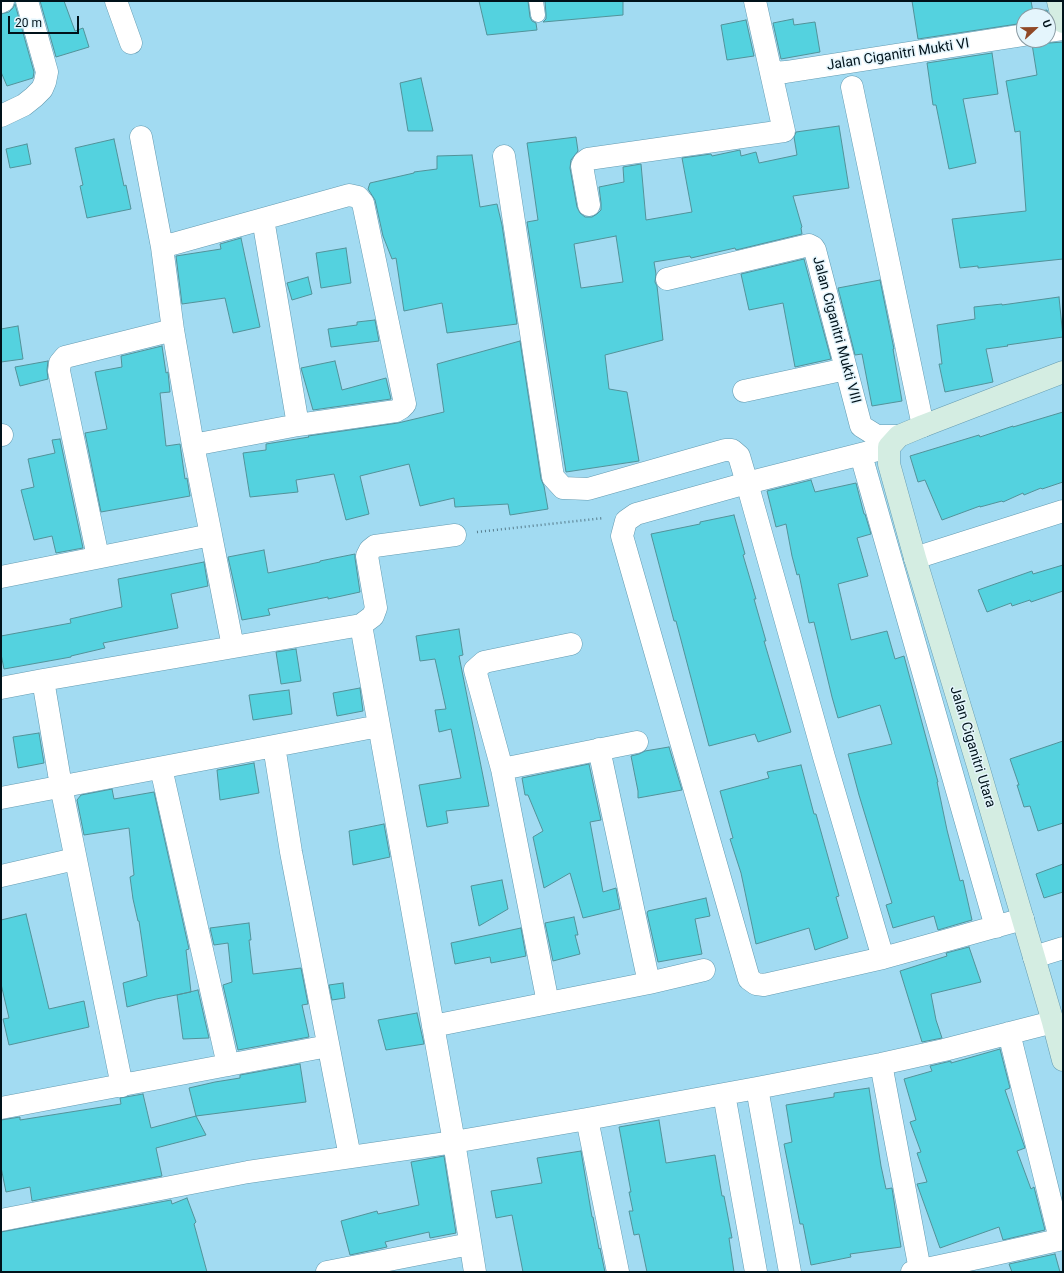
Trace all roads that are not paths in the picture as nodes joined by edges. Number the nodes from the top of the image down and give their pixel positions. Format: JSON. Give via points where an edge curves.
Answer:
{"nodes":[{"id":1,"x":27,"y":1,"type":"edge"},
{"id":2,"x":116,"y":1,"type":"edge"},
{"id":3,"x":536,"y":1,"type":"edge"},
{"id":4,"x":755,"y":1,"type":"edge"},
{"id":5,"x":1058,"y":1,"type":"edge"},
{"id":6,"x":538,"y":15,"type":"dead end"},
{"id":7,"x":1063,"y":22,"type":"edge"},
{"id":8,"x":1016,"y":36,"type":"edge"},
{"id":9,"x":131,"y":43,"type":"dead end"},
{"id":10,"x":771,"y":73,"type":"junction"},
{"id":11,"x":852,"y":87,"type":"dead end"},
{"id":12,"x":1,"y":116,"type":"edge"},
{"id":13,"x":141,"y":137,"type":"dead end"},
{"id":14,"x":504,"y":156,"type":"dead end"},
{"id":15,"x":589,"y":205,"type":"dead end"},
{"id":16,"x":263,"y":219,"type":"junction"},
{"id":17,"x":162,"y":247,"type":"junction"},
{"id":18,"x":667,"y":279,"type":"dead end"},
{"id":19,"x":173,"y":330,"type":"junction"},
{"id":20,"x":846,"y":369,"type":"junction"},
{"id":21,"x":1063,"y":372,"type":"edge"},
{"id":22,"x":744,"y":391,"type":"dead end"},
{"id":23,"x":298,"y":425,"type":"junction"},
{"id":24,"x":923,"y":426,"type":"junction"},
{"id":25,"x":894,"y":442,"type":"junction"},
{"id":26,"x":193,"y":445,"type":"junction"},
{"id":27,"x":861,"y":455,"type":"junction"},
{"id":28,"x":747,"y":483,"type":"junction"},
{"id":29,"x":1063,"y":511,"type":"edge"},
{"id":30,"x":211,"y":535,"type":"junction"},
{"id":31,"x":454,"y":535,"type":"road end"},
{"id":32,"x":98,"y":557,"type":"junction"},
{"id":33,"x":915,"y":558,"type":"junction"},
{"id":34,"x":1,"y":576,"type":"edge"},
{"id":35,"x":361,"y":625,"type":"junction"},
{"id":36,"x":571,"y":644,"type":"dead end"},
{"id":37,"x":233,"y":647,"type":"junction"},
{"id":38,"x":43,"y":680,"type":"junction"},
{"id":39,"x":1,"y":688,"type":"edge"},
{"id":40,"x":379,"y":726,"type":"junction"},
{"id":41,"x":637,"y":742,"type":"dead end"},
{"id":42,"x":274,"y":746,"type":"junction"},
{"id":43,"x":599,"y":749,"type":"junction"},
{"id":44,"x":161,"y":768,"type":"junction"},
{"id":45,"x":502,"y":769,"type":"junction"},
{"id":46,"x":61,"y":786,"type":"junction"},
{"id":47,"x":1,"y":798,"type":"edge"},
{"id":48,"x":75,"y":858,"type":"junction"},
{"id":49,"x":1,"y":876,"type":"edge"},
{"id":50,"x":1023,"y":919,"type":"junction"},
{"id":51,"x":996,"y":927,"type":"junction"},
{"id":52,"x":1063,"y":948,"type":"edge"},
{"id":53,"x":1034,"y":957,"type":"junction"},
{"id":54,"x":883,"y":958,"type":"junction"},
{"id":55,"x":704,"y":970,"type":"dead end"},
{"id":56,"x":649,"y":983,"type":"junction"},
{"id":57,"x":548,"y":1003,"type":"junction"},
{"id":58,"x":1053,"y":1022,"type":"junction"},
{"id":59,"x":433,"y":1026,"type":"junction"},
{"id":60,"x":1009,"y":1033,"type":"junction"},
{"id":61,"x":328,"y":1046,"type":"junction"},
{"id":62,"x":1063,"y":1060,"type":"edge"},
{"id":63,"x":880,"y":1064,"type":"junction"},
{"id":64,"x":228,"y":1065,"type":"junction"},
{"id":65,"x":122,"y":1086,"type":"junction"},
{"id":66,"x":757,"y":1088,"type":"junction"},
{"id":67,"x":724,"y":1094,"type":"junction"},
{"id":68,"x":1,"y":1108,"type":"edge"},
{"id":69,"x":587,"y":1119,"type":"junction"},
{"id":70,"x":454,"y":1142,"type":"junction"},
{"id":71,"x":350,"y":1157,"type":"junction"},
{"id":72,"x":1,"y":1220,"type":"edge"},
{"id":73,"x":1061,"y":1239,"type":"edge"},
{"id":74,"x":470,"y":1244,"type":"junction"},
{"id":75,"x":916,"y":1271,"type":"edge"},
{"id":76,"x":327,"y":1272,"type":"edge"},
{"id":77,"x":475,"y":1272,"type":"edge"},
{"id":78,"x":618,"y":1272,"type":"edge"},
{"id":79,"x":756,"y":1272,"type":"edge"},
{"id":80,"x":790,"y":1272,"type":"edge"}],
"edges":[{"from":1,"to":12,"type":"street","via":[[47,72],[46,82],[24,105]]},
{"from":2,"to":9,"type":"street"},
{"from":3,"to":6,"type":"lane"},
{"from":4,"to":10,"type":"street"},
{"from":5,"to":7,"type":"street"},
{"from":8,"to":10,"type":"street","name":"Jalan Ciganitri Mukti VI"},
{"from":10,"to":15,"type":"street","via":[[784,131],[588,159],[582,166]]},
{"from":11,"to":24,"type":"street"},
{"from":13,"to":17,"type":"street"},
{"from":14,"to":28,"type":"street","via":[[554,477],[563,488],[588,489],[732,450],[739,456]]},
{"from":16,"to":17,"type":"street"},
{"from":16,"to":23,"type":"street"},
{"from":16,"to":23,"type":"street","via":[[349,195],[358,197],[363,203],[405,404],[396,411]]},
{"from":17,"to":19,"type":"street"},
{"from":18,"to":20,"type":"street","name":"Jalan Ciganitri Mukti VIII","via":[[809,245],[813,247]]},
{"from":19,"to":26,"type":"street"},
{"from":19,"to":32,"type":"street","via":[[65,357],[60,362],[59,371]]},
{"from":20,"to":22,"type":"street"},
{"from":20,"to":25,"type":"street","name":"Jalan Ciganitri Mukti VIII","via":[[861,426],[877,436]]},
{"from":21,"to":24,"type":"street"},
{"from":23,"to":26,"type":"street"},
{"from":24,"to":25,"type":"street"},
{"from":25,"to":27,"type":"street"},
{"from":25,"to":33,"type":"street","name":"Jalan Ciganitri Utara","via":[[889,464]]},
{"from":26,"to":30,"type":"street"},
{"from":27,"to":28,"type":"street"},
{"from":27,"to":51,"type":"street"},
{"from":28,"to":54,"type":"street","via":[[821,750]]},
{"from":28,"to":54,"type":"street","via":[[636,514],[626,521],[622,536],[749,979],[756,984],[764,985]]},
{"from":29,"to":33,"type":"street"},
{"from":30,"to":32,"type":"street"},
{"from":30,"to":37,"type":"street"},
{"from":31,"to":35,"type":"street","via":[[375,546],[370,550],[367,556],[376,608],[373,616]]},
{"from":32,"to":34,"type":"street"},
{"from":33,"to":50,"type":"street","name":"Jalan Ciganitri Utara"},
{"from":35,"to":37,"type":"street"},
{"from":35,"to":40,"type":"street"},
{"from":36,"to":45,"type":"street","via":[[484,662],[475,670]]},
{"from":37,"to":38,"type":"street"},
{"from":38,"to":39,"type":"street"},
{"from":38,"to":46,"type":"street"},
{"from":40,"to":42,"type":"street"},
{"from":40,"to":59,"type":"street"},
{"from":41,"to":43,"type":"street"},
{"from":42,"to":44,"type":"street"},
{"from":42,"to":61,"type":"street","via":[[291,852]]},
{"from":43,"to":45,"type":"street"},
{"from":43,"to":56,"type":"street"},
{"from":44,"to":46,"type":"street"},
{"from":44,"to":64,"type":"street"},
{"from":45,"to":57,"type":"street"},
{"from":46,"to":47,"type":"street"},
{"from":46,"to":48,"type":"street"},
{"from":48,"to":49,"type":"street"},
{"from":48,"to":65,"type":"street"},
{"from":50,"to":51,"type":"street"},
{"from":50,"to":53,"type":"street","name":"Jalan Ciganitri Utara"},
{"from":51,"to":54,"type":"street"},
{"from":52,"to":53,"type":"street"},
{"from":53,"to":58,"type":"street","name":"Jalan Ciganitri Utara"},
{"from":55,"to":56,"type":"street"},
{"from":56,"to":57,"type":"street"},
{"from":57,"to":59,"type":"street"},
{"from":58,"to":60,"type":"street"},
{"from":58,"to":62,"type":"street","name":"Jalan Ciganitri Utara"},
{"from":59,"to":70,"type":"street"},
{"from":60,"to":63,"type":"street"},
{"from":60,"to":73,"type":"street"},
{"from":61,"to":64,"type":"street"},
{"from":61,"to":71,"type":"street"},
{"from":63,"to":66,"type":"street"},
{"from":63,"to":75,"type":"street"},
{"from":64,"to":65,"type":"street"},
{"from":65,"to":68,"type":"street"},
{"from":66,"to":67,"type":"street"},
{"from":66,"to":80,"type":"street"},
{"from":67,"to":69,"type":"street"},
{"from":67,"to":79,"type":"street"},
{"from":69,"to":70,"type":"street"},
{"from":69,"to":78,"type":"street"},
{"from":70,"to":71,"type":"street"},
{"from":70,"to":74,"type":"street"},
{"from":71,"to":72,"type":"street","via":[[248,1172]]},
{"from":73,"to":75,"type":"street"},
{"from":74,"to":76,"type":"street"},
{"from":74,"to":77,"type":"street"}]}
